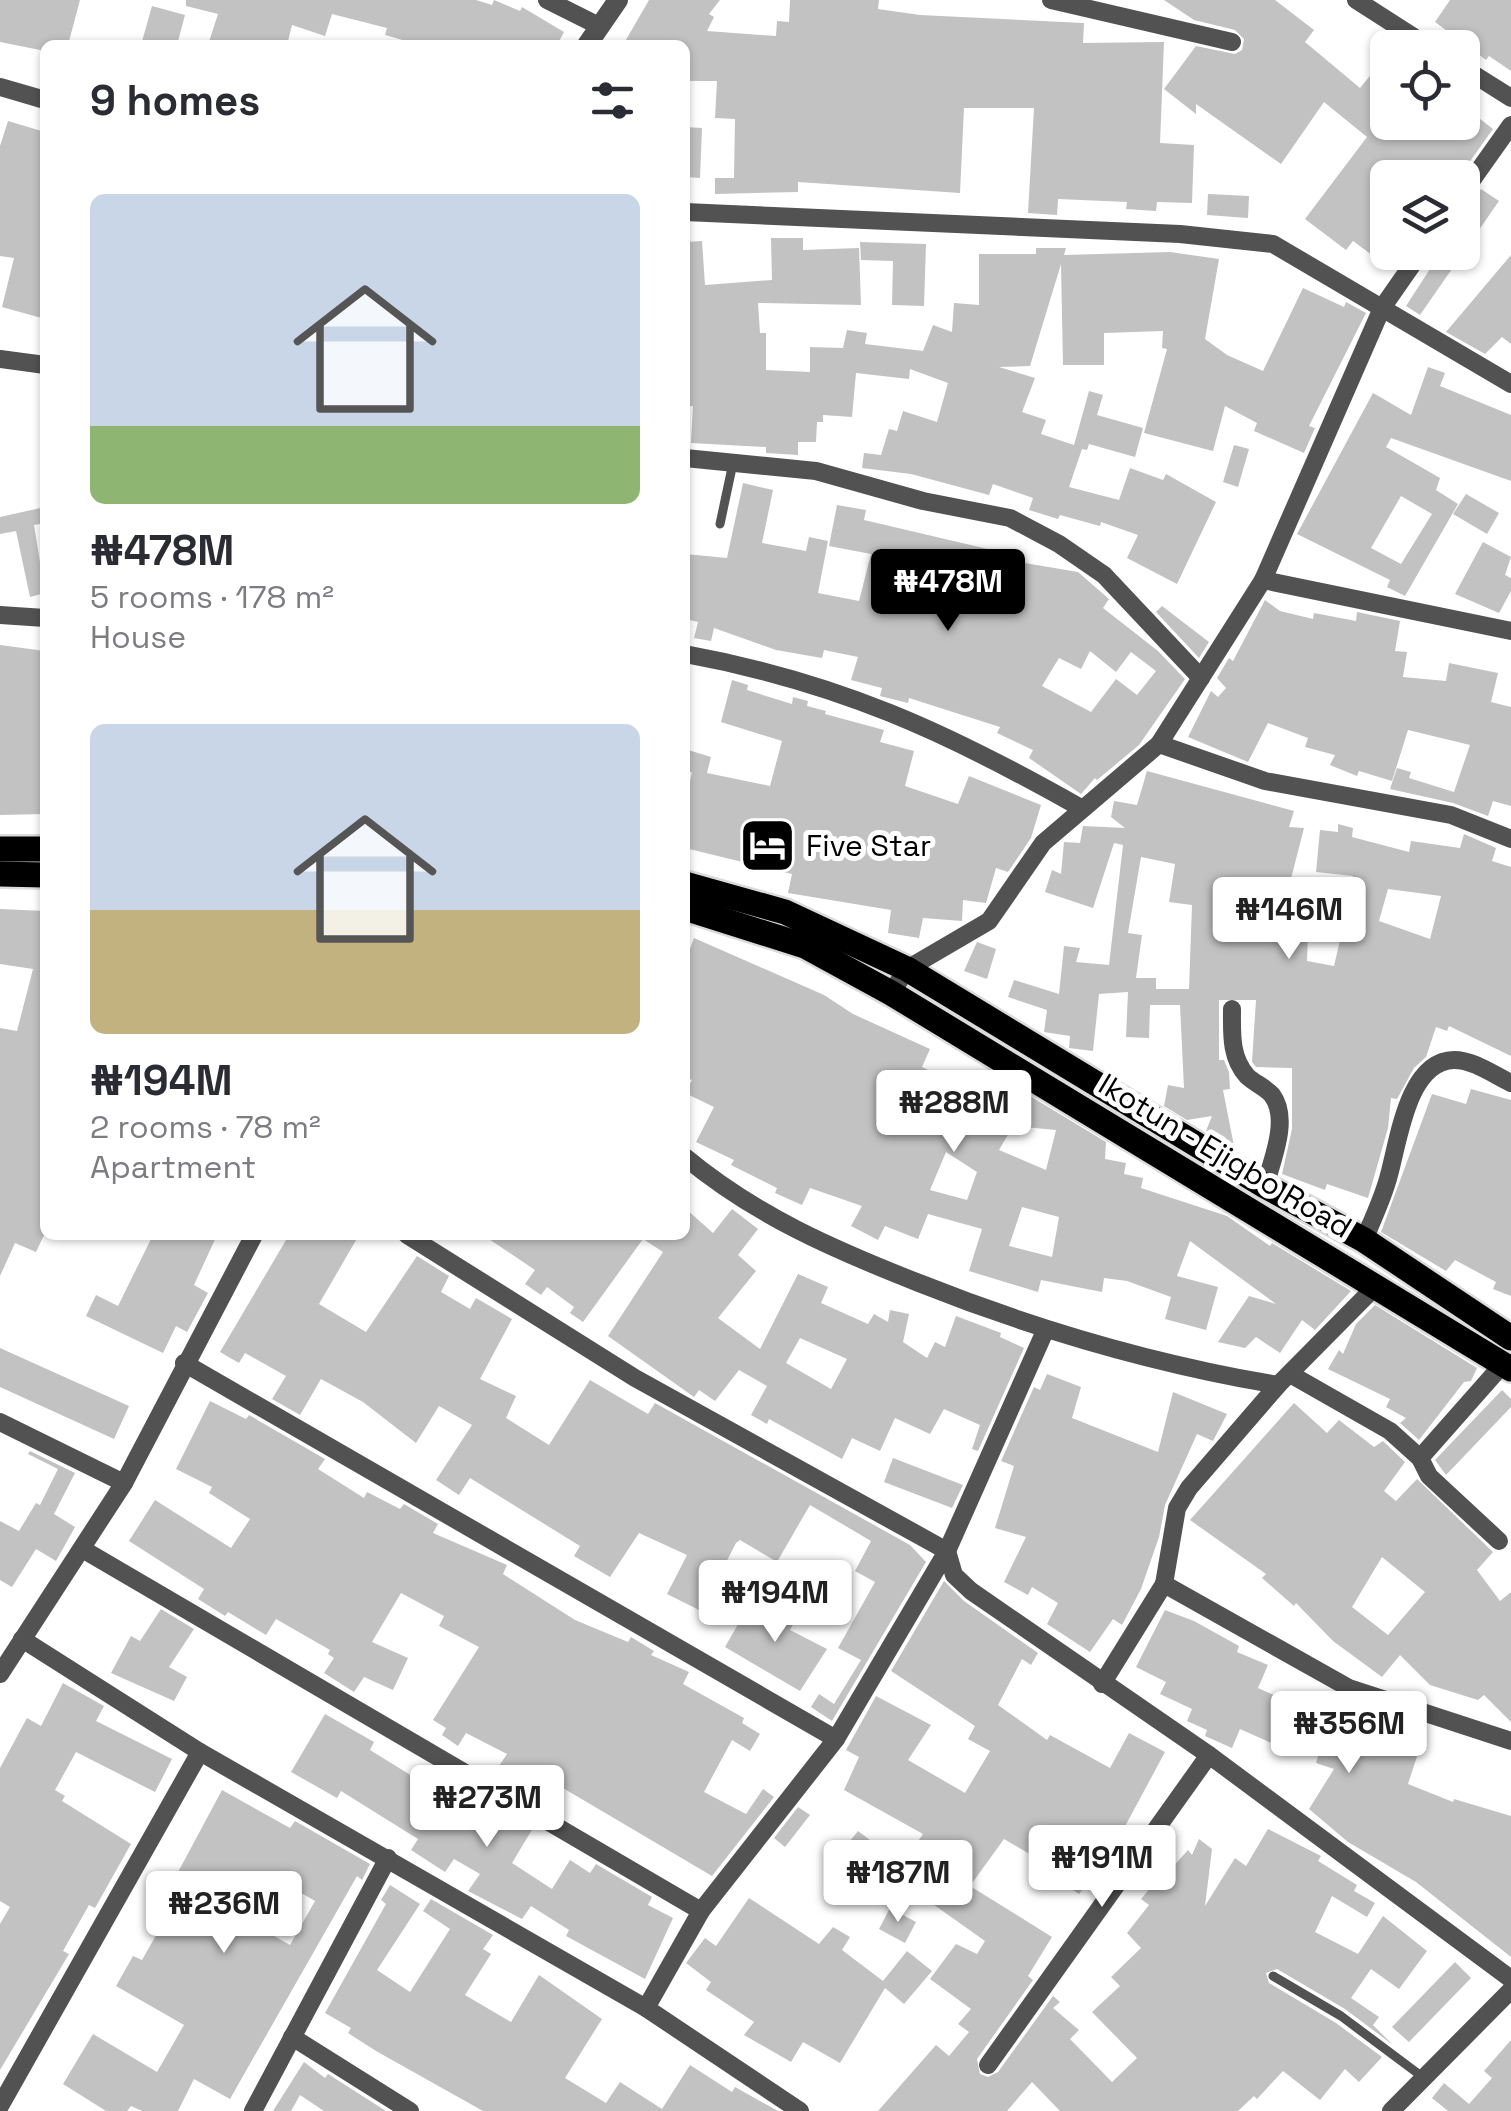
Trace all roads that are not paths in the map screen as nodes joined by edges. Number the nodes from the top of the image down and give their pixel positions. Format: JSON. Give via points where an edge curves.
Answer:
{"nodes":[{"id":1,"x":547,"y":0,"type":"edge"},
{"id":2,"x":618,"y":0,"type":"edge"},
{"id":3,"x":1051,"y":0,"type":"edge"},
{"id":4,"x":1356,"y":0,"type":"edge"},
{"id":5,"x":599,"y":26,"type":"junction"},
{"id":6,"x":1403,"y":30,"type":"edge"},
{"id":7,"x":590,"y":40,"type":"edge"},
{"id":8,"x":1232,"y":42,"type":"dead end"},
{"id":9,"x":1480,"y":78,"type":"edge"},
{"id":10,"x":0,"y":87,"type":"edge"},
{"id":11,"x":1511,"y":98,"type":"edge"},
{"id":12,"x":40,"y":99,"type":"edge"},
{"id":13,"x":1511,"y":125,"type":"edge"},
{"id":14,"x":1480,"y":169,"type":"edge"},
{"id":15,"x":690,"y":212,"type":"edge"},
{"id":16,"x":1408,"y":270,"type":"edge"},
{"id":17,"x":1382,"y":308,"type":"junction"},
{"id":18,"x":0,"y":359,"type":"edge"},
{"id":19,"x":40,"y":364,"type":"edge"},
{"id":20,"x":1511,"y":384,"type":"edge"},
{"id":21,"x":690,"y":459,"type":"edge"},
{"id":22,"x":733,"y":463,"type":"junction"},
{"id":23,"x":720,"y":524,"type":"dead end"},
{"id":24,"x":1263,"y":580,"type":"junction"},
{"id":25,"x":0,"y":615,"type":"edge"},
{"id":26,"x":40,"y":618,"type":"edge"},
{"id":27,"x":1511,"y":632,"type":"edge"},
{"id":28,"x":690,"y":655,"type":"edge"},
{"id":29,"x":1201,"y":678,"type":"junction"},
{"id":30,"x":1158,"y":744,"type":"junction"},
{"id":31,"x":1081,"y":808,"type":"junction"},
{"id":32,"x":1511,"y":839,"type":"edge"},
{"id":33,"x":0,"y":849,"type":"edge"},
{"id":34,"x":40,"y":849,"type":"edge"},
{"id":35,"x":0,"y":874,"type":"edge"},
{"id":36,"x":40,"y":875,"type":"edge"},
{"id":37,"x":690,"y":885,"type":"edge"},
{"id":38,"x":690,"y":909,"type":"edge"},
{"id":39,"x":907,"y":970,"type":"junction"},
{"id":40,"x":891,"y":993,"type":"junction"},
{"id":41,"x":1232,"y":1009,"type":"dead end"},
{"id":42,"x":1511,"y":1083,"type":"edge"},
{"id":43,"x":690,"y":1162,"type":"edge"},
{"id":44,"x":1265,"y":1186,"type":"junction"},
{"id":45,"x":251,"y":1240,"type":"edge"},
{"id":46,"x":415,"y":1240,"type":"edge"},
{"id":47,"x":1364,"y":1240,"type":"junction"},
{"id":48,"x":1376,"y":1285,"type":"junction"},
{"id":49,"x":1044,"y":1331,"type":"junction"},
{"id":50,"x":1509,"y":1357,"type":"edge"},
{"id":51,"x":184,"y":1364,"type":"junction"},
{"id":52,"x":1284,"y":1379,"type":"junction"},
{"id":53,"x":0,"y":1422,"type":"edge"},
{"id":54,"x":1420,"y":1458,"type":"junction"},
{"id":55,"x":124,"y":1483,"type":"junction"},
{"id":56,"x":1499,"y":1541,"type":"dead end"},
{"id":57,"x":84,"y":1550,"type":"junction"},
{"id":58,"x":948,"y":1551,"type":"junction"},
{"id":59,"x":1164,"y":1584,"type":"junction"},
{"id":60,"x":22,"y":1639,"type":"junction"},
{"id":61,"x":0,"y":1674,"type":"edge"},
{"id":62,"x":1102,"y":1684,"type":"junction"},
{"id":63,"x":836,"y":1740,"type":"junction"},
{"id":64,"x":1511,"y":1741,"type":"edge"},
{"id":65,"x":200,"y":1752,"type":"junction"},
{"id":66,"x":1210,"y":1755,"type":"junction"},
{"id":67,"x":388,"y":1858,"type":"junction"},
{"id":68,"x":701,"y":1911,"type":"junction"},
{"id":69,"x":1273,"y":1976,"type":"dead end"},
{"id":70,"x":1511,"y":1978,"type":"edge"},
{"id":71,"x":1511,"y":1990,"type":"edge"},
{"id":72,"x":646,"y":2008,"type":"junction"},
{"id":73,"x":292,"y":2037,"type":"junction"},
{"id":74,"x":988,"y":2065,"type":"dead end"},
{"id":75,"x":1424,"y":2078,"type":"junction"},
{"id":76,"x":0,"y":2106,"type":"edge"},
{"id":77,"x":254,"y":2111,"type":"edge"},
{"id":78,"x":410,"y":2111,"type":"edge"},
{"id":79,"x":800,"y":2111,"type":"edge"},
{"id":80,"x":1391,"y":2111,"type":"edge"}],
"edges":[{"from":1,"to":5,"type":"street"},
{"from":2,"to":5,"type":"street"},
{"from":3,"to":8,"type":"street"},
{"from":4,"to":6,"type":"street"},
{"from":5,"to":7,"type":"street"},
{"from":9,"to":11,"type":"street"},
{"from":10,"to":12,"type":"street"},
{"from":13,"to":14,"type":"street"},
{"from":15,"to":17,"type":"street","via":[[1255,240],[1294,252]]},
{"from":16,"to":17,"type":"street"},
{"from":17,"to":20,"type":"street"},
{"from":17,"to":24,"type":"street"},
{"from":18,"to":19,"type":"street"},
{"from":21,"to":22,"type":"street"},
{"from":22,"to":23,"type":"lane"},
{"from":22,"to":29,"type":"street","via":[[816,471],[1010,518],[1104,576]]},
{"from":24,"to":27,"type":"street"},
{"from":24,"to":29,"type":"street"},
{"from":25,"to":26,"type":"street"},
{"from":28,"to":31,"type":"street","via":[[763,668],[865,700],[986,754]]},
{"from":29,"to":30,"type":"street"},
{"from":30,"to":31,"type":"street"},
{"from":30,"to":32,"type":"street","via":[[1265,781],[1452,815]]},
{"from":31,"to":39,"type":"street","via":[[1043,843],[988,922]]},
{"from":33,"to":34,"type":"main road"},
{"from":35,"to":36,"type":"main road"},
{"from":37,"to":39,"type":"main road","name":"Ikotun - Ejigbo Road","via":[[786,912]]},
{"from":38,"to":40,"type":"main road","name":"Ikotun - Ejigbo Road","via":[[770,932]]},
{"from":39,"to":40,"type":"street"},
{"from":39,"to":44,"type":"main road","name":"Ikotun - Ejigbo Road"},
{"from":40,"to":48,"type":"main road","name":"Ikotun - Ejigbo Road"},
{"from":41,"to":44,"type":"street","via":[[1239,1065],[1273,1096],[1277,1112],[1279,1135]]},
{"from":42,"to":47,"type":"street","via":[[1454,1060],[1438,1063],[1422,1079]]},
{"from":43,"to":49,"type":"street","via":[[764,1216]]},
{"from":44,"to":47,"type":"main road","name":"Ikotun - Ejigbo Road"},
{"from":45,"to":51,"type":"street"},
{"from":46,"to":58,"type":"street","via":[[635,1378]]},
{"from":47,"to":50,"type":"main road","name":"Ikotun - Ejigbo Road"},
{"from":48,"to":50,"type":"main road","name":"Ikotun - Ejigbo Road"},
{"from":48,"to":52,"type":"street"},
{"from":49,"to":52,"type":"street","via":[[1182,1369]]},
{"from":49,"to":58,"type":"street"},
{"from":50,"to":54,"type":"street"},
{"from":51,"to":55,"type":"street"},
{"from":51,"to":63,"type":"street"},
{"from":52,"to":54,"type":"street","via":[[1390,1431]]},
{"from":52,"to":59,"type":"street","via":[[1177,1508]]},
{"from":53,"to":55,"type":"street"},
{"from":54,"to":56,"type":"street","via":[[1429,1476]]},
{"from":55,"to":57,"type":"street"},
{"from":57,"to":60,"type":"street"},
{"from":57,"to":68,"type":"street"},
{"from":58,"to":62,"type":"street","via":[[954,1574],[971,1592]]},
{"from":58,"to":63,"type":"street"},
{"from":59,"to":62,"type":"street"},
{"from":59,"to":64,"type":"street","via":[[1348,1688]]},
{"from":60,"to":61,"type":"street"},
{"from":60,"to":65,"type":"street"},
{"from":62,"to":66,"type":"street"},
{"from":63,"to":68,"type":"street"},
{"from":65,"to":67,"type":"street"},
{"from":65,"to":76,"type":"street"},
{"from":66,"to":70,"type":"street"},
{"from":66,"to":74,"type":"street"},
{"from":67,"to":72,"type":"street"},
{"from":67,"to":73,"type":"street"},
{"from":68,"to":72,"type":"street"},
{"from":69,"to":75,"type":"lane"},
{"from":71,"to":75,"type":"street"},
{"from":72,"to":79,"type":"street"},
{"from":73,"to":77,"type":"street"},
{"from":73,"to":78,"type":"street"},
{"from":75,"to":80,"type":"street"}]}
